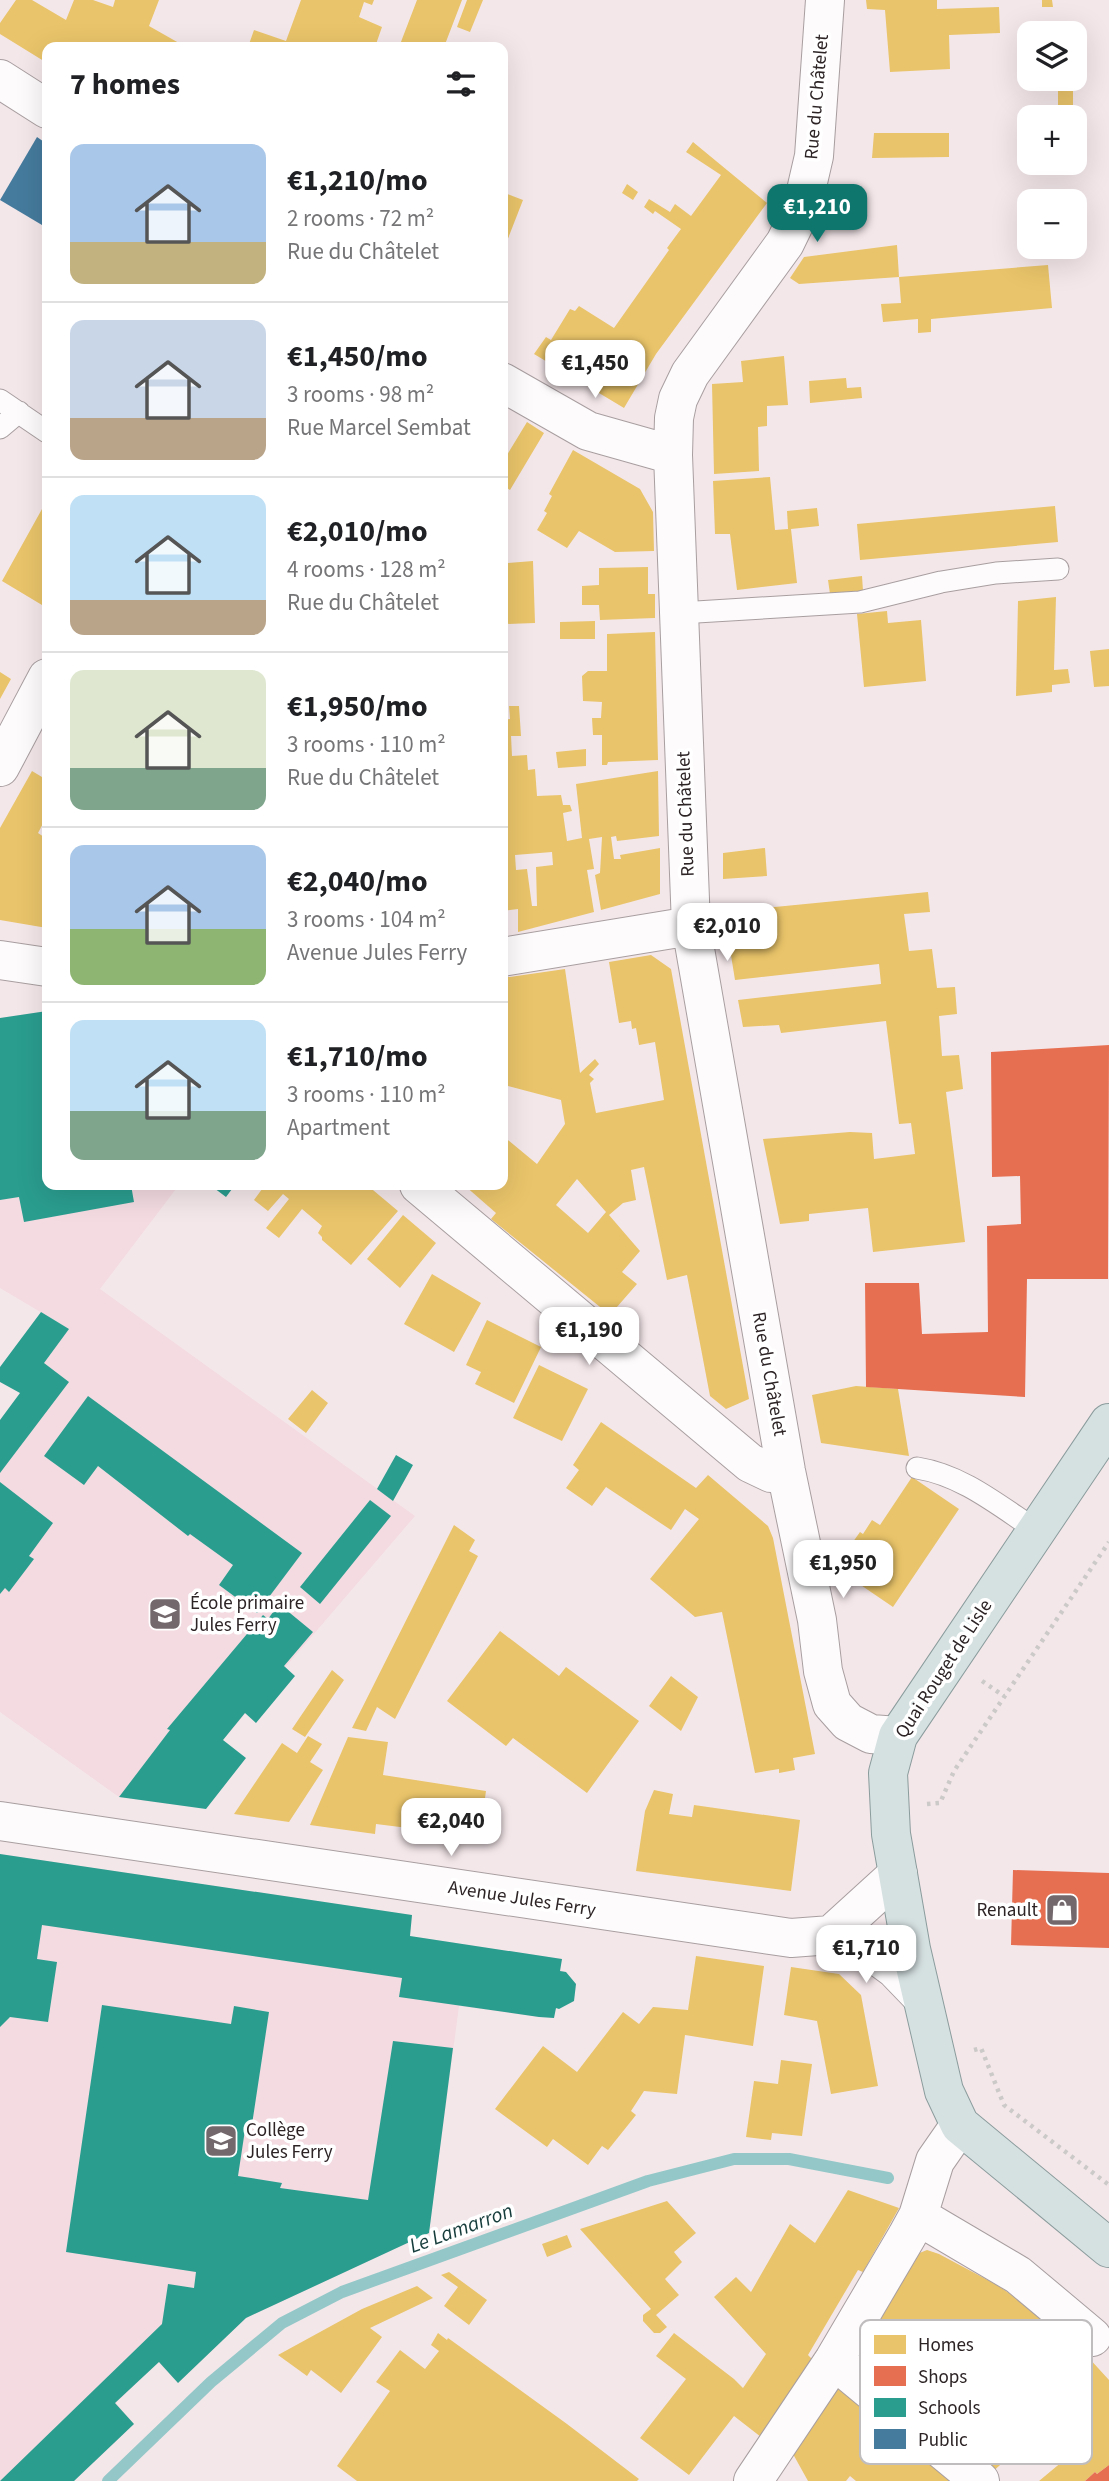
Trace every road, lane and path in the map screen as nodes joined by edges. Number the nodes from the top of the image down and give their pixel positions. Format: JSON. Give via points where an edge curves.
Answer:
{"nodes":[{"id":1,"x":825,"y":0,"type":"edge"},
{"id":2,"x":0,"y":79,"type":"edge"},
{"id":3,"x":42,"y":106,"type":"edge"},
{"id":4,"x":508,"y":385,"type":"edge"},
{"id":5,"x":0,"y":400,"type":"edge"},
{"id":6,"x":19,"y":412,"type":"junction"},
{"id":7,"x":0,"y":428,"type":"edge"},
{"id":8,"x":42,"y":428,"type":"edge"},
{"id":9,"x":673,"y":455,"type":"junction"},
{"id":10,"x":1058,"y":569,"type":"dead end"},
{"id":11,"x":680,"y":613,"type":"junction"},
{"id":12,"x":42,"y":687,"type":"edge"},
{"id":13,"x":0,"y":767,"type":"edge"},
{"id":14,"x":691,"y":926,"type":"junction"},
{"id":15,"x":508,"y":956,"type":"edge"},
{"id":16,"x":0,"y":960,"type":"edge"},
{"id":17,"x":42,"y":966,"type":"edge"},
{"id":18,"x":425,"y":1190,"type":"edge"},
{"id":19,"x":1109,"y":1423,"type":"edge"},
{"id":20,"x":917,"y":1468,"type":"dead end"},
{"id":21,"x":786,"y":1471,"type":"junction"},
{"id":22,"x":1036,"y":1530,"type":"junction"},
{"id":23,"x":1109,"y":1542,"type":"edge"},
{"id":24,"x":898,"y":1736,"type":"junction"},
{"id":25,"x":889,"y":1804,"type":"junction"},
{"id":26,"x":0,"y":1821,"type":"edge"},
{"id":27,"x":898,"y":1874,"type":"junction"},
{"id":28,"x":831,"y":1935,"type":"junction"},
{"id":29,"x":921,"y":1996,"type":"junction"},
{"id":30,"x":937,"y":2062,"type":"junction"},
{"id":31,"x":960,"y":2125,"type":"junction"},
{"id":32,"x":1109,"y":2185,"type":"edge"},
{"id":33,"x":918,"y":2216,"type":"junction"},
{"id":34,"x":1109,"y":2248,"type":"edge"},
{"id":35,"x":1072,"y":2320,"type":"edge"},
{"id":36,"x":834,"y":2360,"type":"junction"},
{"id":37,"x":860,"y":2382,"type":"edge"},
{"id":38,"x":959,"y":2464,"type":"edge"},
{"id":39,"x":773,"y":2471,"type":"edge"},
{"id":40,"x":980,"y":2481,"type":"edge"}],
"edges":[{"from":1,"to":9,"type":"street","name":"Rue du Châtelet","via":[[814,156],[802,208],[785,243],[690,374],[674,418]]},
{"from":2,"to":3,"type":"street"},
{"from":4,"to":9,"type":"street","via":[[588,431]]},
{"from":5,"to":6,"type":"lane"},
{"from":6,"to":7,"type":"lane"},
{"from":6,"to":8,"type":"lane"},
{"from":9,"to":11,"type":"street","name":"Rue du Châtelet"},
{"from":10,"to":11,"type":"lane","via":[[941,582],[860,602]]},
{"from":11,"to":14,"type":"street","name":"Rue du Châtelet"},
{"from":12,"to":13,"type":"street"},
{"from":14,"to":15,"type":"street"},
{"from":14,"to":21,"type":"street","name":"Rue du Châtelet"},
{"from":16,"to":17,"type":"street"},
{"from":18,"to":21,"type":"street","via":[[750,1463],[771,1473]]},
{"from":19,"to":22,"type":"main road","name":"Quai Rouget de Lisle"},
{"from":20,"to":22,"type":"lane","via":[[955,1478]]},
{"from":21,"to":24,"type":"street","name":"Rue du Châtelet","via":[[832,1704],[848,1722],[871,1734]]},
{"from":22,"to":24,"type":"main road","name":"Quai Rouget de Lisle"},
{"from":23,"to":25,"type":"path","via":[[954,1771],[940,1803]]},
{"from":24,"to":25,"type":"main road","name":"Quai Rouget de Lisle","via":[[888,1773]]},
{"from":25,"to":27,"type":"main road","name":"Quai Rouget de Lisle"},
{"from":26,"to":28,"type":"street","name":"Avenue Jules Ferry","via":[[739,1932],[791,1938]]},
{"from":27,"to":28,"type":"street"},
{"from":27,"to":29,"type":"main road","name":"Quai Rouget de Lisle"},
{"from":28,"to":29,"type":"street","via":[[857,1941],[895,1969]]},
{"from":29,"to":30,"type":"main road","name":"Quai Rouget de Lisle"},
{"from":30,"to":31,"type":"main road","name":"Quai Rouget de Lisle"},
{"from":30,"to":32,"type":"path","via":[[981,2048],[1004,2105]]},
{"from":31,"to":33,"type":"street","via":[[935,2161]]},
{"from":31,"to":34,"type":"main road","name":"Quai Rouget de Lisle"},
{"from":33,"to":35,"type":"street","via":[[1018,2275]]},
{"from":33,"to":36,"type":"street"},
{"from":36,"to":37,"type":"street"},
{"from":36,"to":39,"type":"street"},
{"from":38,"to":40,"type":"street"}]}
